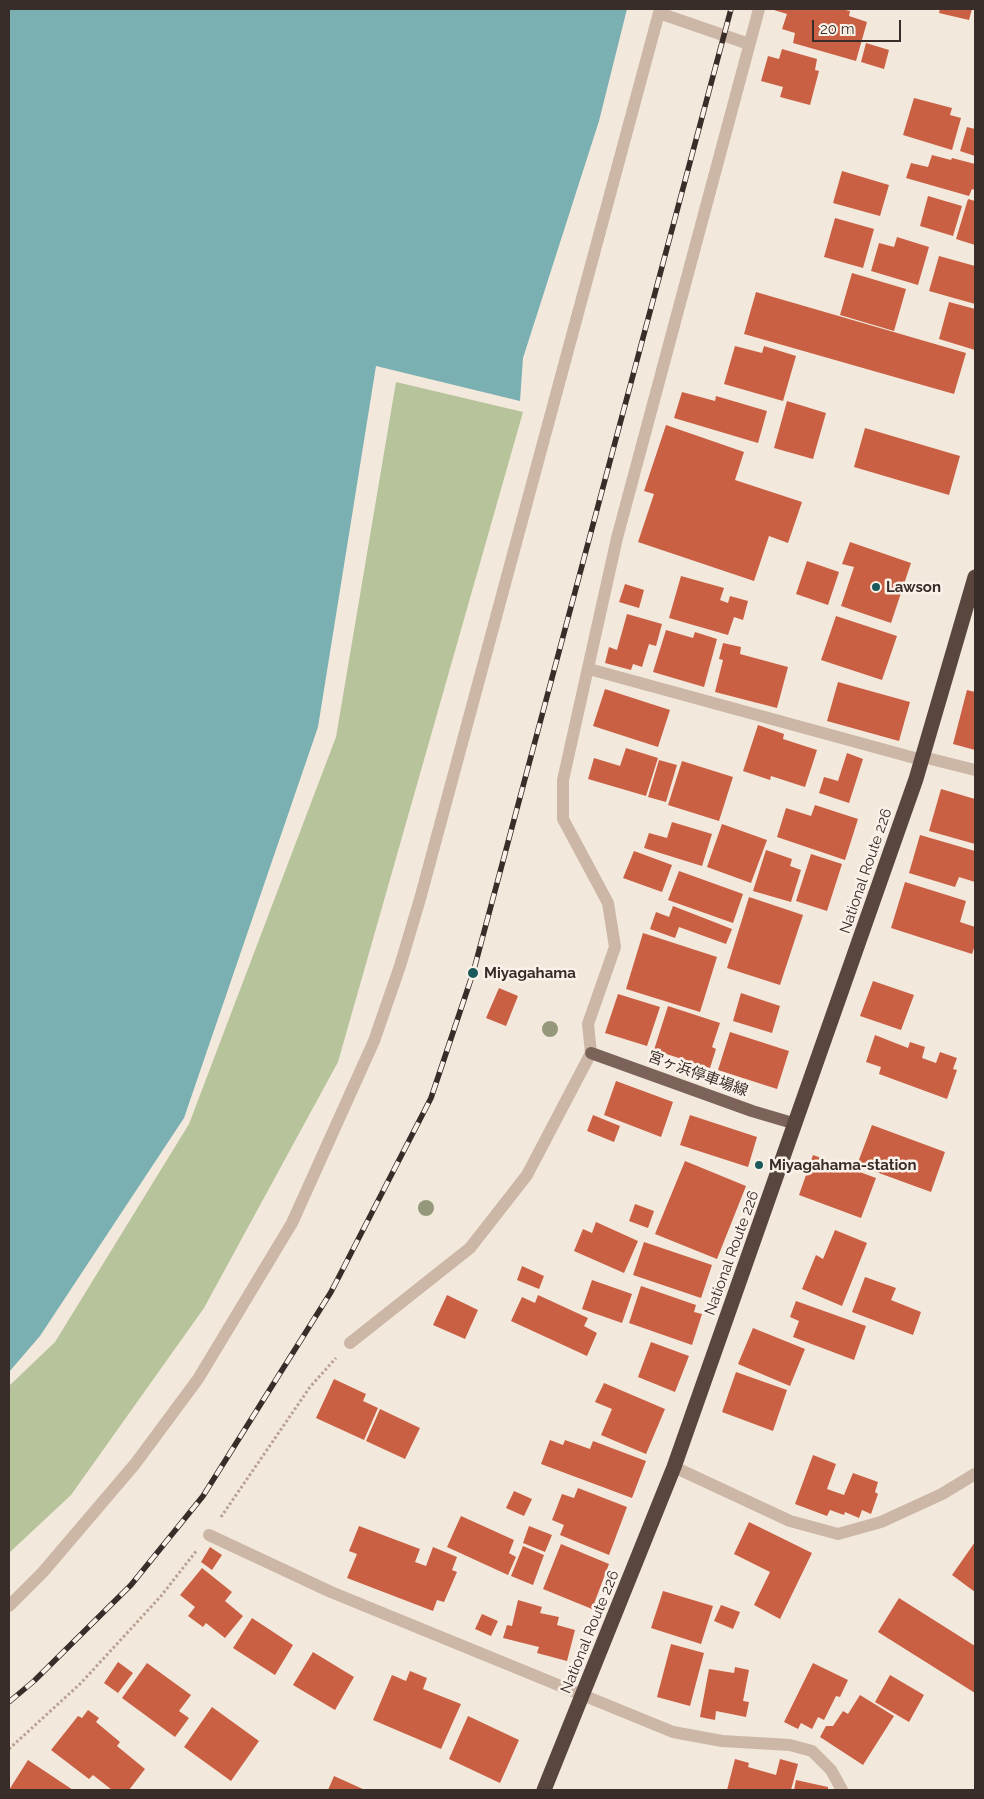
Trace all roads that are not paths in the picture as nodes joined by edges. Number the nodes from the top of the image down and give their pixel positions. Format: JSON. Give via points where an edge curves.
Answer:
{"nodes":[{"id":1,"x":759,"y":9,"type":"edge"},
{"id":2,"x":659,"y":11,"type":"edge"},
{"id":3,"x":749,"y":44,"type":"junction"},
{"id":4,"x":975,"y":577,"type":"edge"},
{"id":5,"x":589,"y":669,"type":"junction"},
{"id":6,"x":922,"y":758,"type":"junction"},
{"id":7,"x":975,"y":770,"type":"edge"},
{"id":8,"x":591,"y":1053,"type":"junction"},
{"id":9,"x":796,"y":1124,"type":"junction"},
{"id":10,"x":350,"y":1343,"type":"road end"},
{"id":11,"x":674,"y":1467,"type":"junction"},
{"id":12,"x":975,"y":1474,"type":"edge"},
{"id":13,"x":209,"y":1534,"type":"road end"},
{"id":14,"x":9,"y":1606,"type":"edge"},
{"id":15,"x":584,"y":1694,"type":"junction"},
{"id":16,"x":544,"y":1790,"type":"edge"},
{"id":17,"x":842,"y":1790,"type":"edge"}],
"edges":[{"from":1,"to":3,"type":"street"},
{"from":2,"to":3,"type":"street"},
{"from":2,"to":14,"type":"street","via":[[420,899],[374,1042],[292,1223],[198,1379],[135,1464],[43,1572]]},
{"from":3,"to":5,"type":"street","via":[[617,538]]},
{"from":4,"to":6,"type":"highway","name":"National Route 226"},
{"from":5,"to":6,"type":"street"},
{"from":5,"to":8,"type":"street","via":[[563,780],[563,819],[608,903],[615,947],[588,1024]]},
{"from":6,"to":7,"type":"street"},
{"from":6,"to":9,"type":"highway","name":"National Route 226"},
{"from":8,"to":9,"type":"main road","name":"宮ヶ浜停車場線"},
{"from":8,"to":10,"type":"street","via":[[528,1175],[470,1248]]},
{"from":9,"to":11,"type":"highway","name":"National Route 226"},
{"from":11,"to":12,"type":"street","via":[[790,1521],[838,1534],[880,1522],[942,1494]]},
{"from":11,"to":15,"type":"highway","name":"National Route 226"},
{"from":13,"to":15,"type":"street","via":[[331,1592]]},
{"from":15,"to":16,"type":"highway","name":"National Route 226"},
{"from":15,"to":17,"type":"street","via":[[673,1732],[722,1741],[790,1745],[812,1751],[832,1770]]}]}
